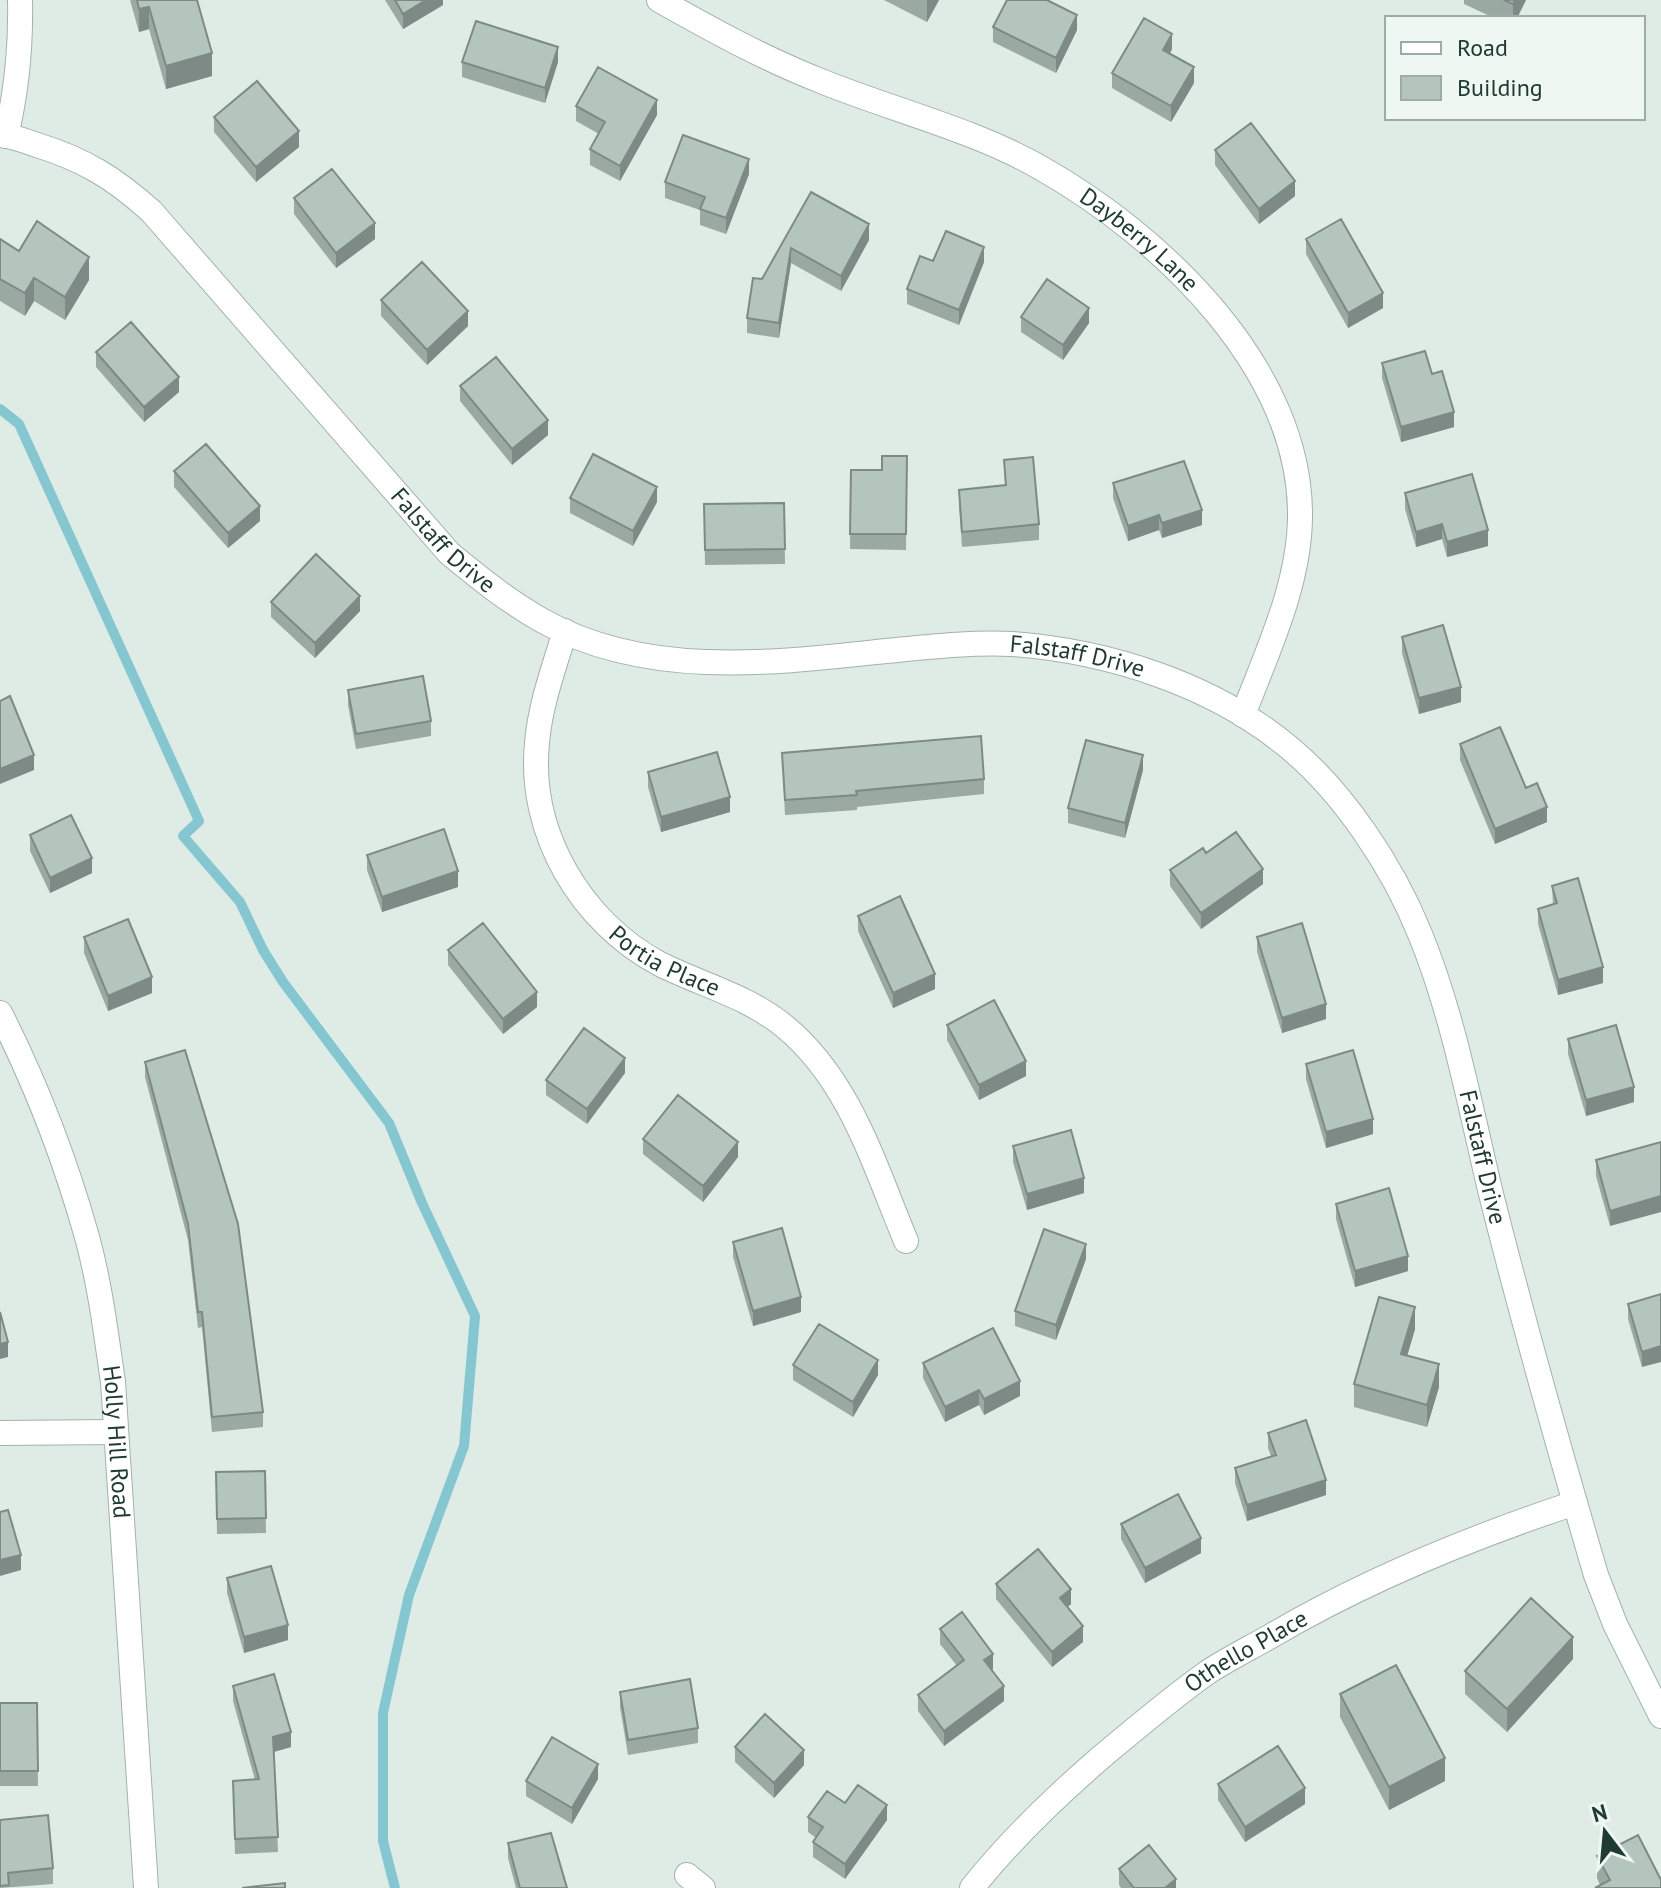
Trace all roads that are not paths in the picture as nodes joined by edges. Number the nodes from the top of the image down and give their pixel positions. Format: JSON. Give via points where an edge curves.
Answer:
{"nodes":[{"id":1,"x":20,"y":0,"type":"edge"},
{"id":2,"x":659,"y":0,"type":"edge"},
{"id":3,"x":3,"y":135,"type":"edge"},
{"id":4,"x":565,"y":631,"type":"junction"},
{"id":5,"x":1243,"y":715,"type":"junction"},
{"id":6,"x":0,"y":1013,"type":"edge"},
{"id":7,"x":906,"y":1241,"type":"dead end"},
{"id":8,"x":116,"y":1432,"type":"junction"},
{"id":9,"x":0,"y":1433,"type":"edge"},
{"id":10,"x":1575,"y":1503,"type":"junction"},
{"id":11,"x":1661,"y":1716,"type":"edge"},
{"id":12,"x":146,"y":1888,"type":"edge"},
{"id":13,"x":972,"y":1888,"type":"edge"}],
"edges":[{"from":1,"to":3,"type":"street","via":[[16,96]]},
{"from":2,"to":5,"type":"street","name":"Dayberry Lane","via":[[819,81],[999,147],[1039,167],[1155,250],[1205,299],[1261,379],[1282,422],[1296,470],[1300,518],[1293,567],[1281,617]]},
{"from":3,"to":4,"type":"street","name":"Falstaff Drive","via":[[92,166],[151,211],[449,553],[498,593]]},
{"from":4,"to":5,"type":"street","name":"Falstaff Drive","via":[[609,647],[711,664],[1013,644],[1131,666]]},
{"from":4,"to":7,"type":"street","name":"Portia Place","via":[[546,693],[536,774],[550,838],[568,878],[619,936],[660,963],[761,1009],[812,1054],[850,1107]]},
{"from":5,"to":10,"type":"street","name":"Falstaff Drive","via":[[1288,746],[1343,805],[1392,876],[1419,932],[1437,981]]},
{"from":6,"to":8,"type":"street","name":"Holly Hill Road","via":[[49,1122],[87,1240],[113,1382]]},
{"from":8,"to":9,"type":"street"},
{"from":8,"to":12,"type":"street","name":"Holly Hill Road"},
{"from":10,"to":11,"type":"street","name":"Falstaff Drive","via":[[1615,1624]]},
{"from":10,"to":13,"type":"street","name":"Othello Place","via":[[1401,1568],[1330,1601],[1211,1671],[1052,1799]]}]}
